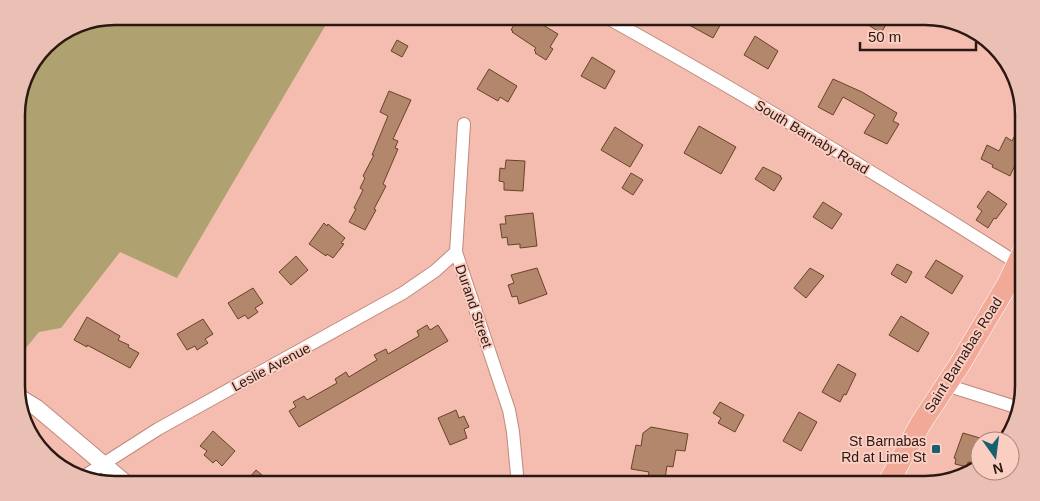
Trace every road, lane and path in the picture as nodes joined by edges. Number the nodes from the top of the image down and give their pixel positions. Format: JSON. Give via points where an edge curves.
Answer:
{"nodes":[{"id":1,"x":620,"y":25,"type":"edge"},
{"id":2,"x":464,"y":124,"type":"dead end"},
{"id":3,"x":456,"y":252,"type":"junction"},
{"id":4,"x":1015,"y":255,"type":"edge"},
{"id":5,"x":1015,"y":268,"type":"edge"},
{"id":6,"x":946,"y":385,"type":"junction"},
{"id":7,"x":27,"y":402,"type":"edge"},
{"id":8,"x":1012,"y":406,"type":"edge"},
{"id":9,"x":103,"y":463,"type":"junction"},
{"id":10,"x":90,"y":472,"type":"edge"},
{"id":11,"x":118,"y":476,"type":"edge"},
{"id":12,"x":517,"y":476,"type":"edge"},
{"id":13,"x":892,"y":476,"type":"edge"}],
"edges":[{"from":1,"to":4,"type":"street","name":"South Barnaby Road","via":[[710,75],[949,220]]},
{"from":2,"to":3,"type":"street","name":"Durand Street"},
{"from":3,"to":9,"type":"street","name":"Leslie Avenue","via":[[403,293]]},
{"from":3,"to":12,"type":"street","name":"Durand Street","via":[[509,410]]},
{"from":5,"to":6,"type":"main road","name":"Saint Barnabas Road"},
{"from":6,"to":8,"type":"street"},
{"from":6,"to":13,"type":"main road","name":"Saint Barnabas Road"},
{"from":7,"to":9,"type":"street"},
{"from":9,"to":10,"type":"street","name":"Leslie Avenue"},
{"from":9,"to":11,"type":"street"}]}
